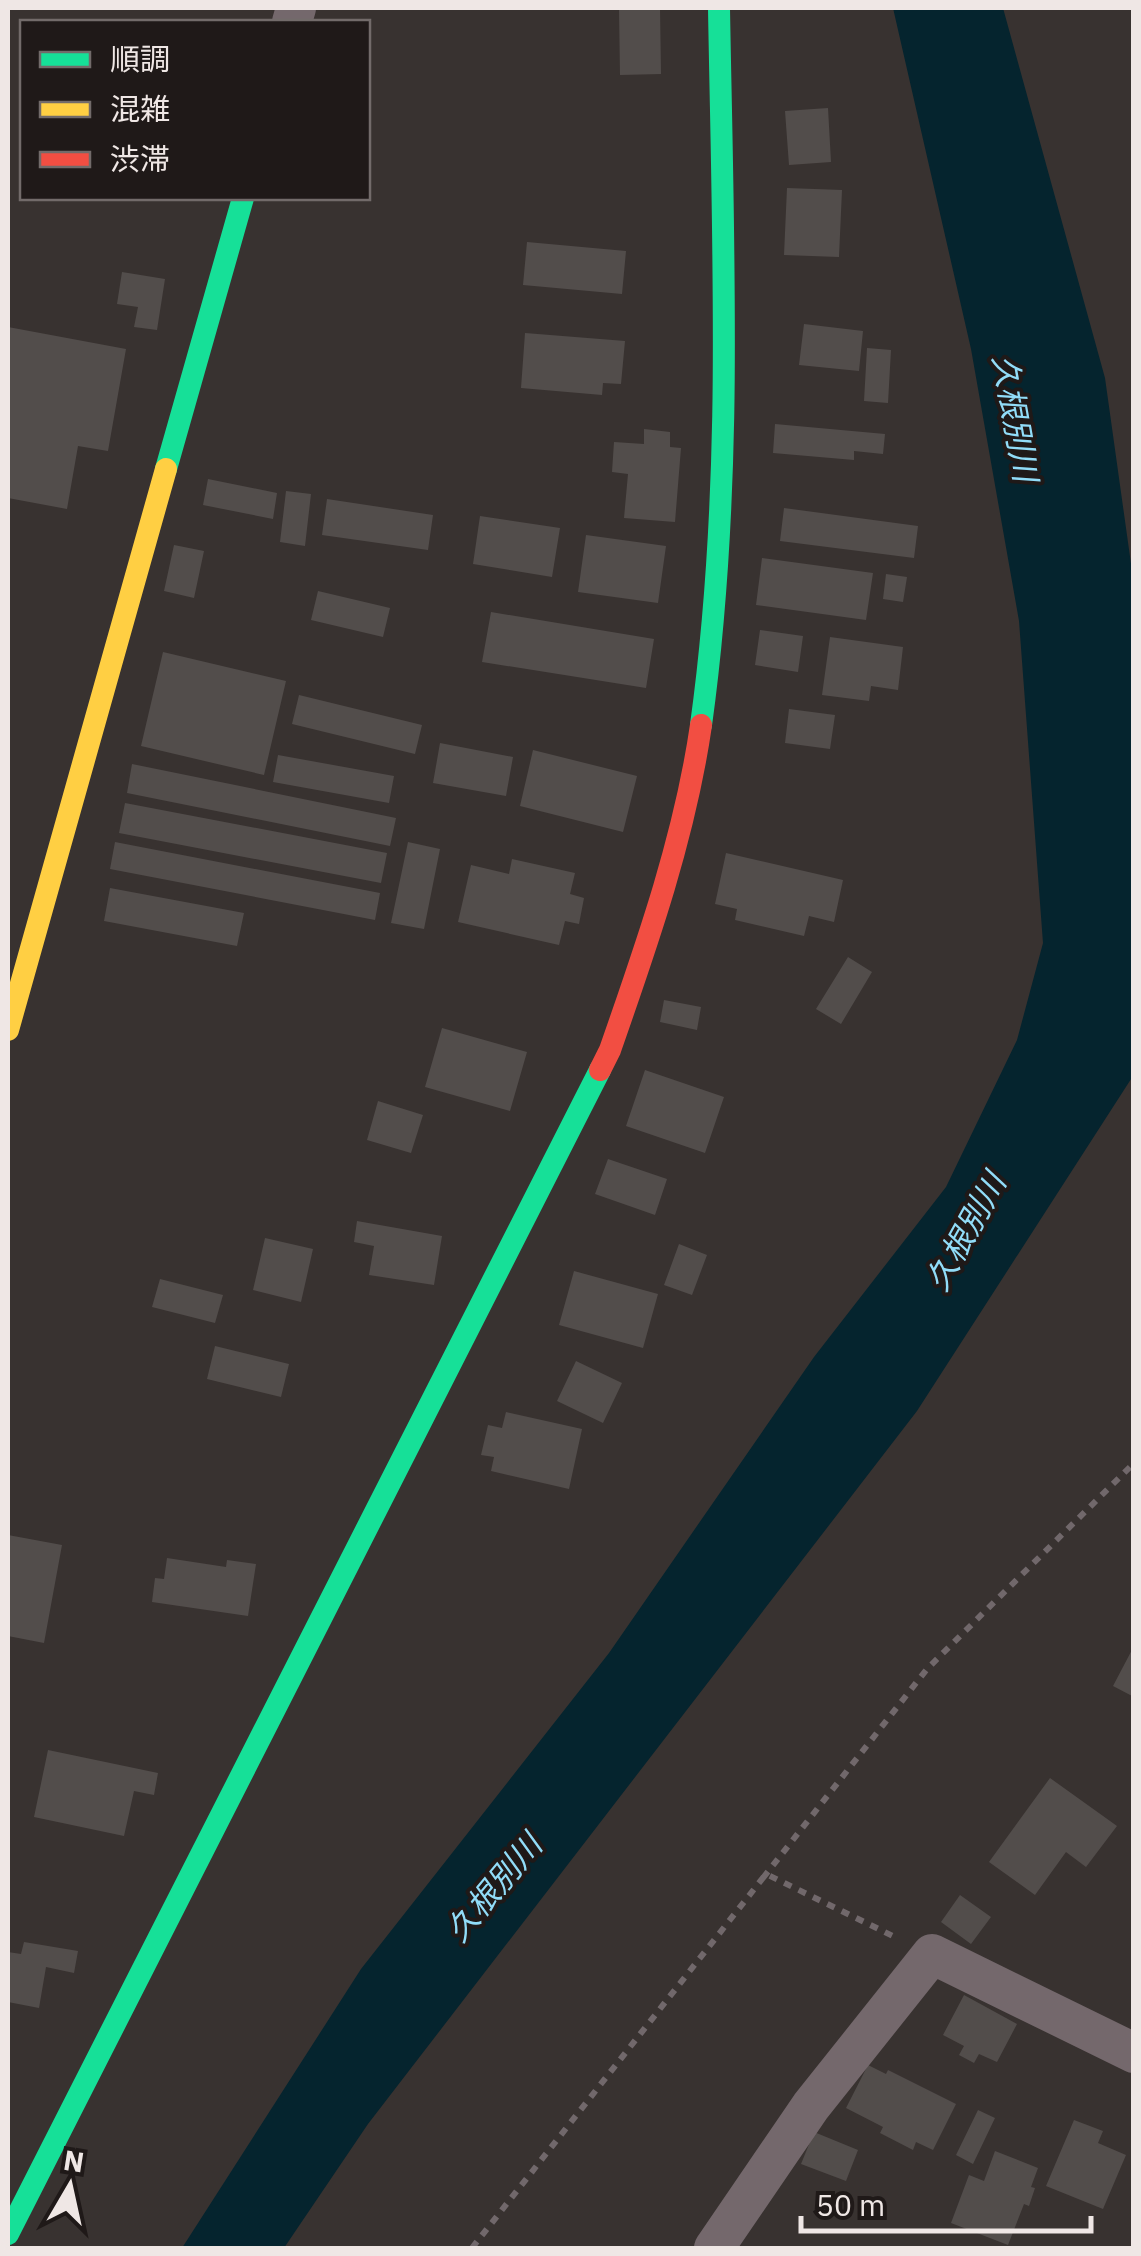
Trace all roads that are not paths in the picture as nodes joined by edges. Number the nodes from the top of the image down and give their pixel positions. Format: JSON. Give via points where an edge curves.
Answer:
{"nodes":[{"id":1,"x":719,"y":8,"type":"edge"},
{"id":2,"x":242,"y":200,"type":"edge"},
{"id":3,"x":8,"y":1030,"type":"edge"},
{"id":4,"x":1134,"y":2053,"type":"edge"},
{"id":5,"x":8,"y":2234,"type":"edge"},
{"id":6,"x":714,"y":2248,"type":"edge"}],
"edges":[{"from":1,"to":5,"type":"street","via":[[721,543],[698,746],[656,917],[610,1050]]},
{"from":2,"to":3,"type":"street"},
{"from":4,"to":6,"type":"street","via":[[932,1954],[812,2106]]}]}
